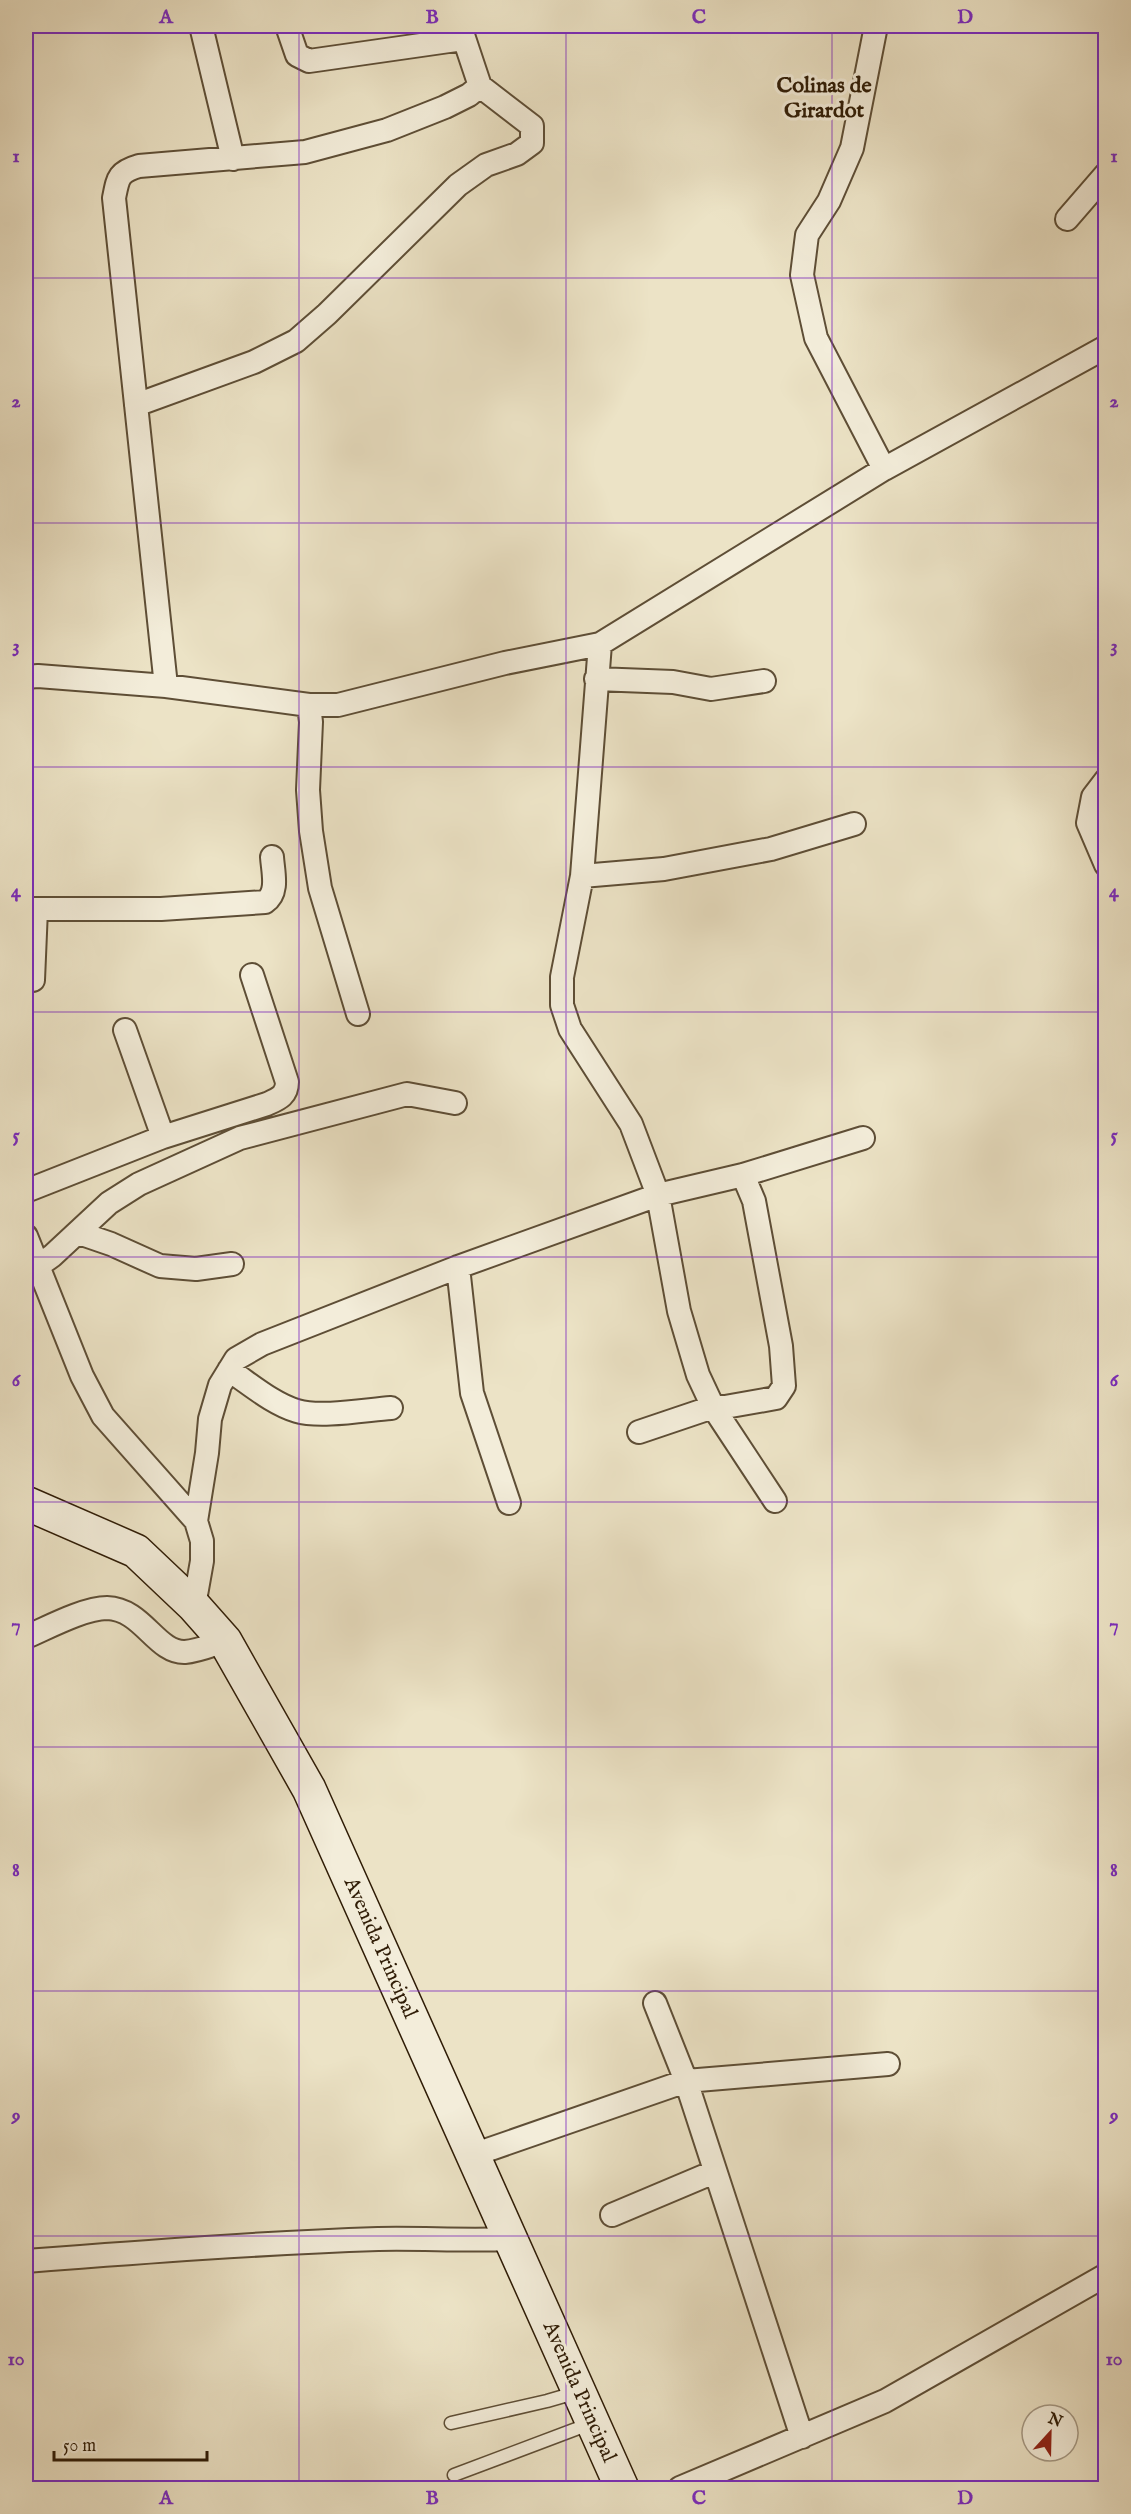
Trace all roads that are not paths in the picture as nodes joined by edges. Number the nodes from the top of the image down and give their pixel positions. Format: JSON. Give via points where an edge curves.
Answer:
{"nodes":[{"id":1,"x":201,"y":26,"type":"edge"},
{"id":2,"x":287,"y":26,"type":"edge"},
{"id":3,"x":876,"y":26,"type":"edge"},
{"id":4,"x":461,"y":32,"type":"edge"},
{"id":5,"x":480,"y":86,"type":"junction"},
{"id":6,"x":233,"y":159,"type":"junction"},
{"id":7,"x":1106,"y":174,"type":"edge"},
{"id":8,"x":1067,"y":219,"type":"dead end"},
{"id":9,"x":1106,"y":346,"type":"edge"},
{"id":10,"x":136,"y":405,"type":"junction"},
{"id":11,"x":884,"y":470,"type":"junction"},
{"id":12,"x":600,"y":644,"type":"junction"},
{"id":13,"x":26,"y":677,"type":"edge"},
{"id":14,"x":596,"y":679,"type":"junction"},
{"id":15,"x":765,"y":681,"type":"dead end"},
{"id":16,"x":166,"y":686,"type":"junction"},
{"id":17,"x":309,"y":705,"type":"junction"},
{"id":18,"x":1106,"y":780,"type":"edge"},
{"id":19,"x":854,"y":824,"type":"dead end"},
{"id":20,"x":272,"y":857,"type":"dead end"},
{"id":21,"x":1106,"y":865,"type":"edge"},
{"id":22,"x":582,"y":876,"type":"junction"},
{"id":23,"x":31,"y":909,"type":"edge"},
{"id":24,"x":252,"y":975,"type":"dead end"},
{"id":25,"x":33,"y":980,"type":"dead end"},
{"id":26,"x":358,"y":1014,"type":"dead end"},
{"id":27,"x":125,"y":1030,"type":"dead end"},
{"id":28,"x":455,"y":1103,"type":"dead end"},
{"id":29,"x":163,"y":1137,"type":"junction"},
{"id":30,"x":863,"y":1138,"type":"dead end"},
{"id":31,"x":743,"y":1175,"type":"junction"},
{"id":32,"x":26,"y":1191,"type":"edge"},
{"id":33,"x":658,"y":1195,"type":"junction"},
{"id":34,"x":79,"y":1233,"type":"junction"},
{"id":35,"x":26,"y":1236,"type":"edge"},
{"id":36,"x":232,"y":1264,"type":"dead end"},
{"id":37,"x":38,"y":1266,"type":"junction"},
{"id":38,"x":458,"y":1267,"type":"junction"},
{"id":39,"x":229,"y":1370,"type":"junction"},
{"id":40,"x":713,"y":1407,"type":"junction"},
{"id":41,"x":391,"y":1408,"type":"dead end"},
{"id":42,"x":639,"y":1432,"type":"dead end"},
{"id":43,"x":775,"y":1502,"type":"dead end"},
{"id":44,"x":26,"y":1503,"type":"edge"},
{"id":45,"x":508,"y":1503,"type":"dead end"},
{"id":46,"x":196,"y":1521,"type":"junction"},
{"id":47,"x":194,"y":1606,"type":"junction"},
{"id":48,"x":26,"y":1637,"type":"edge"},
{"id":49,"x":225,"y":1641,"type":"junction"},
{"id":50,"x":655,"y":2004,"type":"dead end"},
{"id":51,"x":888,"y":2064,"type":"dead end"},
{"id":52,"x":686,"y":2082,"type":"junction"},
{"id":53,"x":473,"y":2155,"type":"junction"},
{"id":54,"x":714,"y":2172,"type":"junction"},
{"id":55,"x":612,"y":2215,"type":"dead end"},
{"id":56,"x":511,"y":2239,"type":"junction"},
{"id":57,"x":26,"y":2261,"type":"edge"},
{"id":58,"x":1106,"y":2275,"type":"edge"},
{"id":59,"x":579,"y":2391,"type":"junction"},
{"id":60,"x":593,"y":2422,"type":"junction"},
{"id":61,"x":451,"y":2423,"type":"dead end"},
{"id":62,"x":802,"y":2437,"type":"junction"},
{"id":63,"x":454,"y":2475,"type":"dead end"},
{"id":64,"x":622,"y":2488,"type":"edge"},
{"id":65,"x":680,"y":2488,"type":"edge"}],
"edges":[{"from":1,"to":6,"type":"street"},
{"from":2,"to":4,"type":"street","via":[[297,56],[309,61]]},
{"from":3,"to":11,"type":"street","via":[[852,148],[829,201],[807,236],[802,275],[816,338]]},
{"from":4,"to":5,"type":"street"},
{"from":5,"to":6,"type":"street","via":[[446,107],[365,138],[305,152]]},
{"from":5,"to":10,"type":"street","via":[[532,126],[532,143],[517,154],[486,165],[458,185],[296,341],[254,362]]},
{"from":6,"to":10,"type":"street","via":[[139,166],[125,170],[118,178],[114,198]]},
{"from":7,"to":8,"type":"street"},
{"from":9,"to":11,"type":"street"},
{"from":10,"to":16,"type":"street"},
{"from":11,"to":12,"type":"street"},
{"from":12,"to":14,"type":"street"},
{"from":12,"to":17,"type":"street","via":[[505,663],[338,705]]},
{"from":13,"to":16,"type":"street"},
{"from":14,"to":15,"type":"street","via":[[674,682],[711,689]]},
{"from":14,"to":22,"type":"street"},
{"from":16,"to":17,"type":"street"},
{"from":17,"to":26,"type":"street","via":[[308,790],[320,888]]},
{"from":18,"to":21,"type":"street","via":[[1093,797],[1088,823]]},
{"from":19,"to":22,"type":"street","via":[[760,851],[664,869]]},
{"from":20,"to":23,"type":"street","via":[[274,889],[265,902],[161,909]]},
{"from":22,"to":33,"type":"street","via":[[562,977],[561,1005],[570,1029],[631,1124]]},
{"from":23,"to":25,"type":"street"},
{"from":24,"to":29,"type":"street","via":[[287,1089],[283,1096],[267,1104]]},
{"from":27,"to":29,"type":"street"},
{"from":28,"to":34,"type":"street","via":[[407,1094],[240,1138],[139,1184],[110,1203]]},
{"from":29,"to":32,"type":"street"},
{"from":30,"to":31,"type":"street"},
{"from":31,"to":33,"type":"street"},
{"from":31,"to":40,"type":"street","via":[[754,1201],[781,1346],[784,1386],[776,1398]]},
{"from":33,"to":38,"type":"street"},
{"from":33,"to":40,"type":"street","via":[[679,1311],[698,1375]]},
{"from":34,"to":36,"type":"street","via":[[160,1266],[196,1269]]},
{"from":34,"to":37,"type":"street"},
{"from":35,"to":37,"type":"street"},
{"from":37,"to":46,"type":"street","via":[[82,1376],[103,1416]]},
{"from":38,"to":39,"type":"street","via":[[262,1344],[236,1359]]},
{"from":38,"to":45,"type":"street","via":[[472,1393]]},
{"from":39,"to":41,"type":"street","via":[[296,1411]]},
{"from":39,"to":46,"type":"street","via":[[210,1419]]},
{"from":40,"to":42,"type":"street"},
{"from":40,"to":43,"type":"street"},
{"from":44,"to":47,"type":"main road","name":"Avenida Principal","via":[[136,1551]]},
{"from":46,"to":47,"type":"street","via":[[202,1561]]},
{"from":47,"to":49,"type":"main road","name":"Avenida Principal"},
{"from":48,"to":49,"type":"street","via":[[107,1608],[125,1611],[173,1650],[185,1652]]},
{"from":49,"to":53,"type":"main road","name":"Avenida Principal","via":[[309,1789]]},
{"from":50,"to":52,"type":"street"},
{"from":51,"to":52,"type":"street"},
{"from":52,"to":53,"type":"street"},
{"from":52,"to":54,"type":"street"},
{"from":53,"to":56,"type":"main road","name":"Avenida Principal"},
{"from":54,"to":55,"type":"street"},
{"from":54,"to":62,"type":"street"},
{"from":56,"to":57,"type":"street","via":[[381,2239]]},
{"from":56,"to":59,"type":"main road","name":"Avenida Principal"},
{"from":58,"to":62,"type":"street","via":[[885,2401]]},
{"from":59,"to":60,"type":"main road","name":"Avenida Principal"},
{"from":59,"to":61,"type":"lane"},
{"from":60,"to":63,"type":"lane"},
{"from":60,"to":64,"type":"main road","name":"Avenida Principal"},
{"from":62,"to":65,"type":"street"}]}
